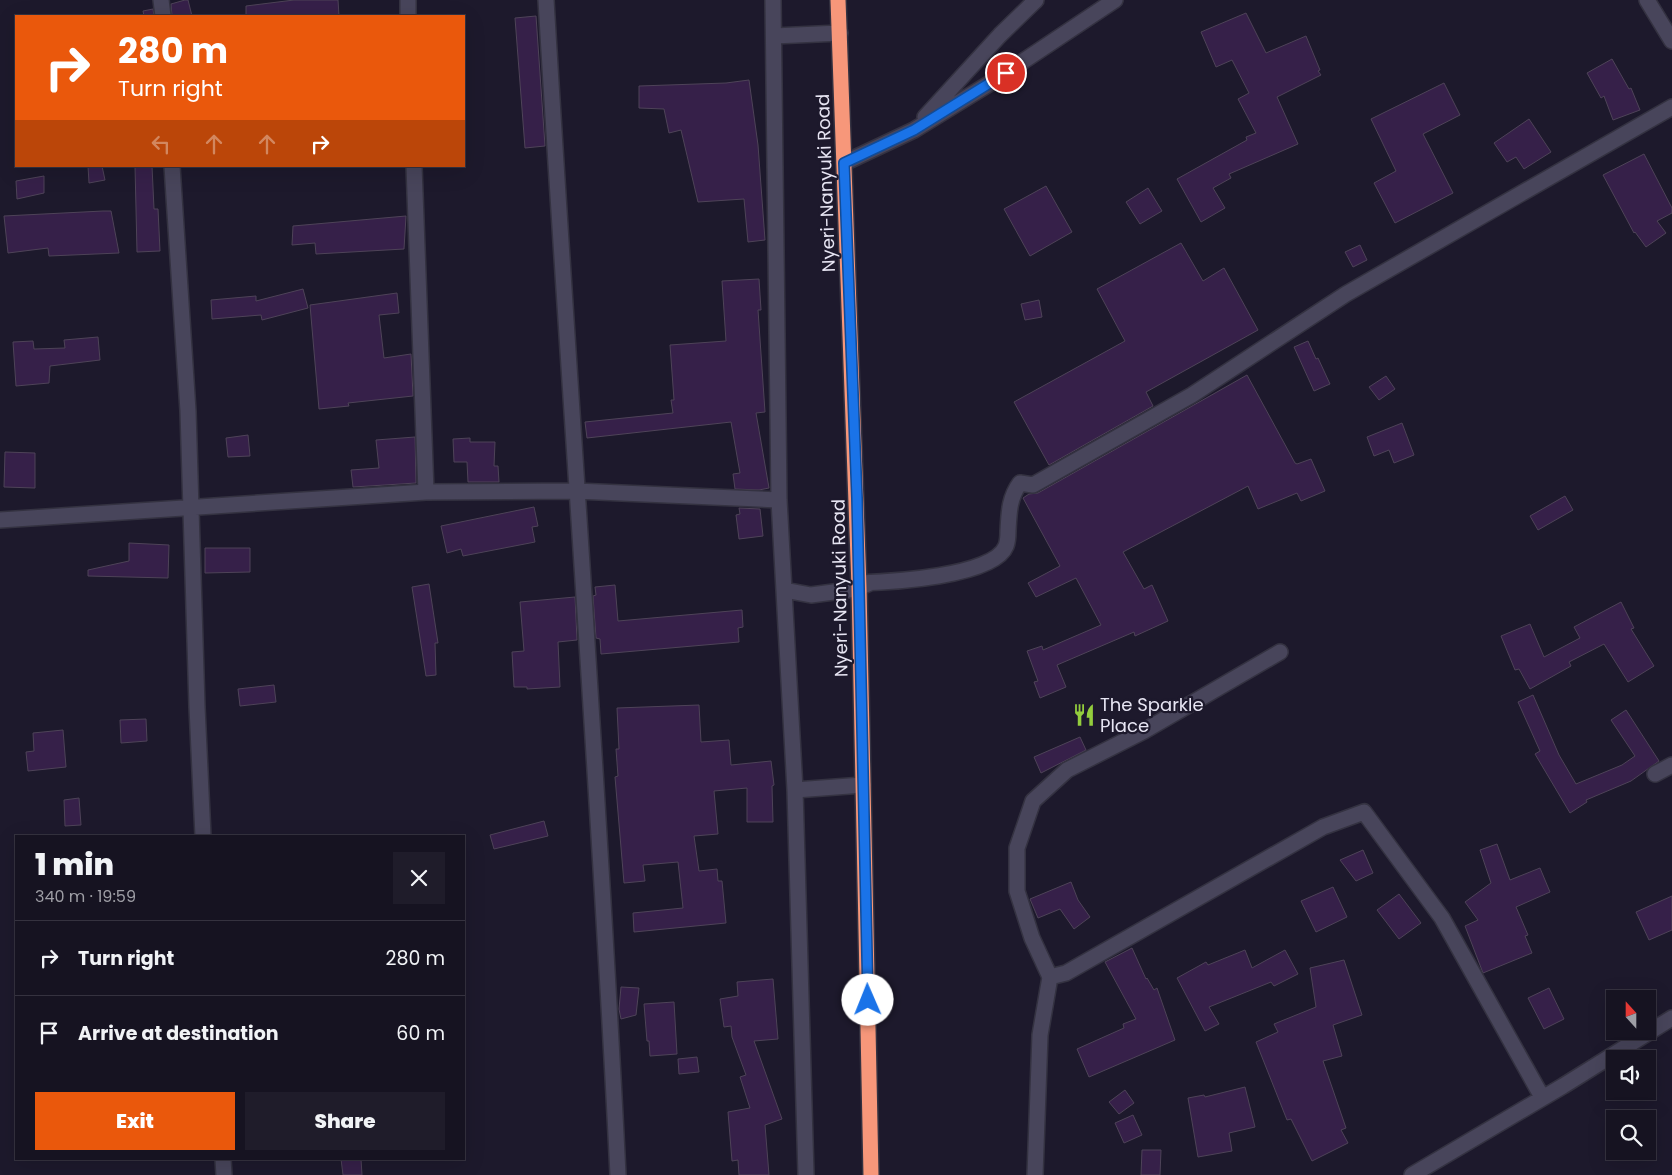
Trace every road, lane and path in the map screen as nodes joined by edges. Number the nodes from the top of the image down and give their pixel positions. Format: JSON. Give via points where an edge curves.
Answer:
{"nodes":[{"id":1,"x":162,"y":0,"type":"edge"},
{"id":2,"x":408,"y":0,"type":"edge"},
{"id":3,"x":546,"y":0,"type":"edge"},
{"id":4,"x":773,"y":0,"type":"edge"},
{"id":5,"x":838,"y":0,"type":"edge"},
{"id":6,"x":1036,"y":0,"type":"edge"},
{"id":7,"x":1115,"y":0,"type":"edge"},
{"id":8,"x":1647,"y":0,"type":"edge"},
{"id":9,"x":162,"y":15,"type":"edge"},
{"id":10,"x":408,"y":15,"type":"edge"},
{"id":11,"x":840,"y":33,"type":"junction"},
{"id":12,"x":774,"y":36,"type":"junction"},
{"id":13,"x":1672,"y":41,"type":"edge"},
{"id":14,"x":1672,"y":107,"type":"edge"},
{"id":15,"x":914,"y":130,"type":"junction"},
{"id":16,"x":844,"y":163,"type":"junction"},
{"id":17,"x":172,"y":167,"type":"edge"},
{"id":18,"x":414,"y":167,"type":"edge"},
{"id":19,"x":576,"y":491,"type":"junction"},
{"id":20,"x":426,"y":492,"type":"junction"},
{"id":21,"x":779,"y":500,"type":"junction"},
{"id":22,"x":191,"y":508,"type":"junction"},
{"id":23,"x":0,"y":520,"type":"edge"},
{"id":24,"x":863,"y":584,"type":"junction"},
{"id":25,"x":784,"y":590,"type":"junction"},
{"id":26,"x":1280,"y":652,"type":"dead end"},
{"id":27,"x":1672,"y":765,"type":"edge"},
{"id":28,"x":1655,"y":774,"type":"dead end"},
{"id":29,"x":863,"y":785,"type":"junction"},
{"id":30,"x":795,"y":790,"type":"junction"},
{"id":31,"x":203,"y":835,"type":"edge"},
{"id":32,"x":1050,"y":977,"type":"junction"},
{"id":33,"x":1672,"y":1018,"type":"edge"},
{"id":34,"x":1542,"y":1097,"type":"junction"},
{"id":35,"x":223,"y":1160,"type":"edge"},
{"id":36,"x":224,"y":1175,"type":"edge"},
{"id":37,"x":618,"y":1175,"type":"edge"},
{"id":38,"x":806,"y":1175,"type":"edge"},
{"id":39,"x":871,"y":1175,"type":"edge"},
{"id":40,"x":1035,"y":1175,"type":"edge"},
{"id":41,"x":1412,"y":1175,"type":"edge"}],
"edges":[{"from":1,"to":9,"type":"street"},
{"from":2,"to":10,"type":"street"},
{"from":3,"to":19,"type":"street"},
{"from":4,"to":12,"type":"street"},
{"from":5,"to":11,"type":"highway","name":"Nyeri-Nanyuki Road"},
{"from":6,"to":15,"type":"street"},
{"from":7,"to":15,"type":"street"},
{"from":8,"to":13,"type":"street"},
{"from":11,"to":12,"type":"street"},
{"from":11,"to":16,"type":"highway","name":"Nyeri-Nanyuki Road"},
{"from":12,"to":21,"type":"street"},
{"from":14,"to":24,"type":"street","via":[[1346,294],[1192,395],[1032,485],[1020,484],[1013,492],[1008,541],[1000,555],[986,563],[936,577]]},
{"from":15,"to":16,"type":"street"},
{"from":16,"to":24,"type":"highway","name":"Nyeri-Nanyuki Road"},
{"from":17,"to":22,"type":"street"},
{"from":18,"to":20,"type":"street"},
{"from":19,"to":20,"type":"street"},
{"from":19,"to":21,"type":"street"},
{"from":19,"to":37,"type":"street","via":[[600,830]]},
{"from":20,"to":22,"type":"street"},
{"from":21,"to":25,"type":"street"},
{"from":22,"to":23,"type":"street"},
{"from":22,"to":31,"type":"street"},
{"from":24,"to":25,"type":"street","via":[[811,595]]},
{"from":24,"to":29,"type":"highway","name":"Nyeri-Nanyuki Road"},
{"from":25,"to":30,"type":"street"},
{"from":26,"to":32,"type":"street","via":[[1144,731],[1067,770],[1034,801],[1017,848],[1017,891],[1032,938]]},
{"from":27,"to":28,"type":"street"},
{"from":29,"to":30,"type":"street"},
{"from":29,"to":39,"type":"highway","name":"Nyeri-Nanyuki Road"},
{"from":30,"to":38,"type":"street"},
{"from":32,"to":34,"type":"street","via":[[1066,973],[1323,827],[1364,812],[1442,918]]},
{"from":32,"to":40,"type":"street","via":[[1040,1035]]},
{"from":33,"to":34,"type":"street"},
{"from":34,"to":41,"type":"street"},
{"from":35,"to":36,"type":"street"}]}
